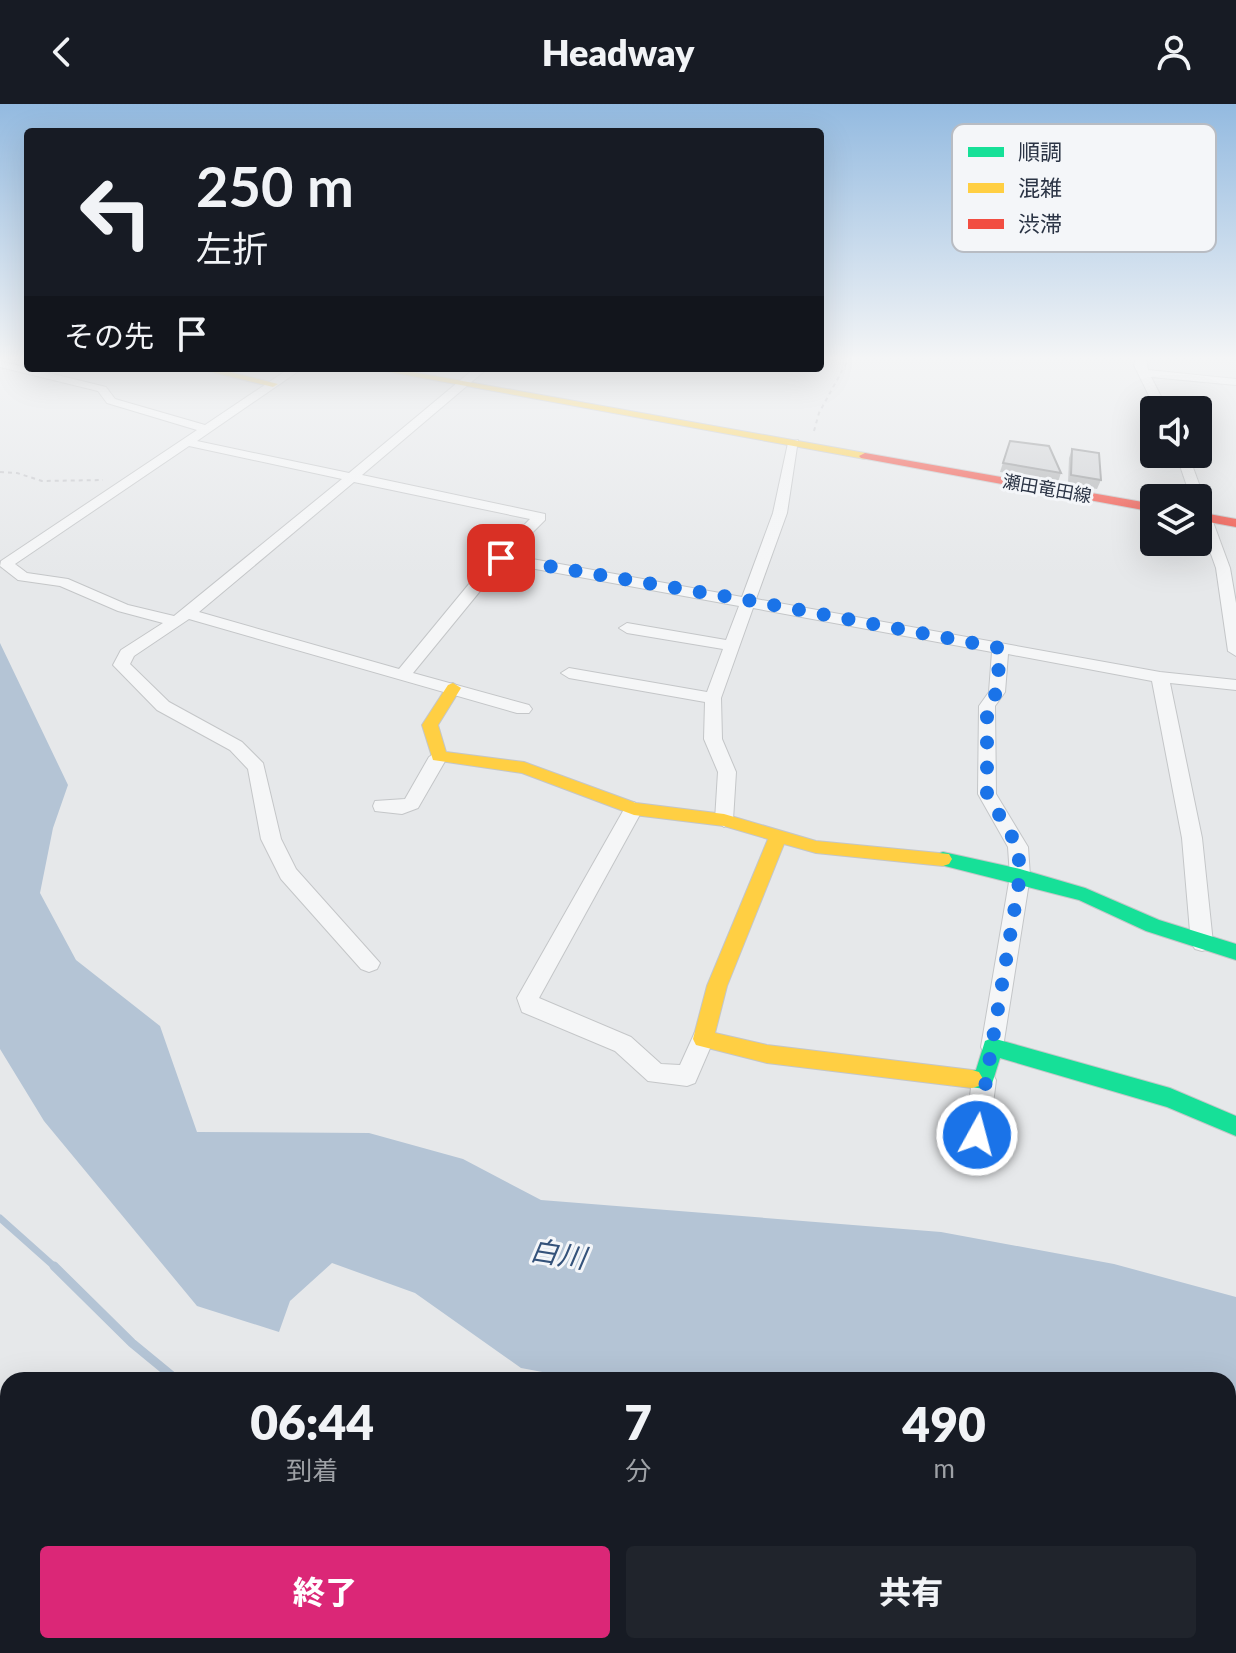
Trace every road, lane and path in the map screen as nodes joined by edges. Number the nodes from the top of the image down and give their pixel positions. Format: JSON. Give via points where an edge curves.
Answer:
{"nodes":[{"id":1,"x":205,"y":430,"type":"edge"},
{"id":2,"x":408,"y":430,"type":"edge"},
{"id":3,"x":724,"y":430,"type":"edge"},
{"id":4,"x":809,"y":430,"type":"edge"},
{"id":5,"x":186,"y":442,"type":"junction"},
{"id":6,"x":801,"y":444,"type":"junction"},
{"id":7,"x":0,"y":472,"type":"edge"},
{"id":8,"x":354,"y":476,"type":"junction"},
{"id":9,"x":129,"y":480,"type":"junction"},
{"id":10,"x":1140,"y":505,"type":"edge"},
{"id":11,"x":1212,"y":519,"type":"edge"},
{"id":12,"x":1236,"y":523,"type":"edge"},
{"id":13,"x":1212,"y":545,"type":"edge"},
{"id":14,"x":501,"y":558,"type":"junction"},
{"id":15,"x":747,"y":600,"type":"junction"},
{"id":16,"x":182,"y":618,"type":"junction"},
{"id":17,"x":627,"y":628,"type":"dead end"},
{"id":18,"x":731,"y":646,"type":"junction"},
{"id":19,"x":1000,"y":648,"type":"junction"},
{"id":20,"x":1236,"y":651,"type":"edge"},
{"id":21,"x":404,"y":673,"type":"junction"},
{"id":22,"x":569,"y":673,"type":"dead end"},
{"id":23,"x":1160,"y":677,"type":"junction"},
{"id":24,"x":1236,"y":685,"type":"edge"},
{"id":25,"x":453,"y":688,"type":"junction"},
{"id":26,"x":713,"y":698,"type":"junction"},
{"id":27,"x":523,"y":709,"type":"dead end"},
{"id":28,"x":439,"y":756,"type":"junction"},
{"id":29,"x":382,"y":806,"type":"dead end"},
{"id":30,"x":634,"y":809,"type":"junction"},
{"id":31,"x":724,"y":820,"type":"junction"},
{"id":32,"x":778,"y":836,"type":"junction"},
{"id":33,"x":1020,"y":876,"type":"junction"},
{"id":34,"x":1202,"y":943,"type":"junction"},
{"id":35,"x":1236,"y":952,"type":"edge"},
{"id":36,"x":369,"y":963,"type":"dead end"},
{"id":37,"x":703,"y":1039,"type":"junction"},
{"id":38,"x":992,"y":1047,"type":"junction"},
{"id":39,"x":984,"y":1080,"type":"junction"},
{"id":40,"x":1236,"y":1126,"type":"edge"},
{"id":41,"x":977,"y":1135,"type":"dead end"}],
"edges":[{"from":1,"to":5,"type":"street"},
{"from":2,"to":8,"type":"street"},
{"from":3,"to":6,"type":"street","name":"瀬田竜田線"},
{"from":4,"to":6,"type":"path"},
{"from":5,"to":8,"type":"street"},
{"from":5,"to":9,"type":"street"},
{"from":6,"to":10,"type":"street","name":"瀬田竜田線"},
{"from":6,"to":15,"type":"street"},
{"from":7,"to":9,"type":"path","via":[[42,481]]},
{"from":8,"to":14,"type":"street","via":[[540,517]]},
{"from":8,"to":16,"type":"street"},
{"from":9,"to":16,"type":"street","via":[[6,564],[23,577],[63,582],[123,608]]},
{"from":11,"to":12,"type":"street"},
{"from":13,"to":20,"type":"street","via":[[1228,590]]},
{"from":14,"to":15,"type":"street"},
{"from":14,"to":21,"type":"street"},
{"from":15,"to":18,"type":"street"},
{"from":15,"to":19,"type":"street"},
{"from":16,"to":21,"type":"street"},
{"from":16,"to":36,"type":"street","via":[[127,653],[121,665],[163,706],[236,746],[257,767],[271,839],[288,874]]},
{"from":17,"to":18,"type":"street"},
{"from":18,"to":26,"type":"street"},
{"from":19,"to":23,"type":"street"},
{"from":19,"to":33,"type":"street","via":[[997,692],[987,706],[987,794],[1018,847]]},
{"from":21,"to":25,"type":"street"},
{"from":22,"to":26,"type":"street"},
{"from":23,"to":24,"type":"street"},
{"from":23,"to":34,"type":"street","via":[[1189,823]]},
{"from":25,"to":27,"type":"street"},
{"from":25,"to":28,"type":"street","via":[[430,725]]},
{"from":26,"to":31,"type":"street","via":[[713,739],[727,772]]},
{"from":28,"to":29,"type":"street","via":[[414,802],[408,807]]},
{"from":28,"to":30,"type":"street","via":[[524,768]]},
{"from":30,"to":31,"type":"street"},
{"from":30,"to":37,"type":"street","via":[[528,998],[530,1005],[623,1044],[656,1074],[687,1076]]},
{"from":31,"to":32,"type":"street"},
{"from":32,"to":33,"type":"street","via":[[816,847],[927,856]]},
{"from":32,"to":37,"type":"street","via":[[717,986]]},
{"from":33,"to":34,"type":"street","via":[[1085,895]]},
{"from":33,"to":38,"type":"street"},
{"from":34,"to":35,"type":"street"},
{"from":37,"to":39,"type":"street","via":[[767,1054]]},
{"from":38,"to":39,"type":"street"},
{"from":38,"to":40,"type":"street","via":[[1170,1098]]},
{"from":39,"to":41,"type":"street"}]}
